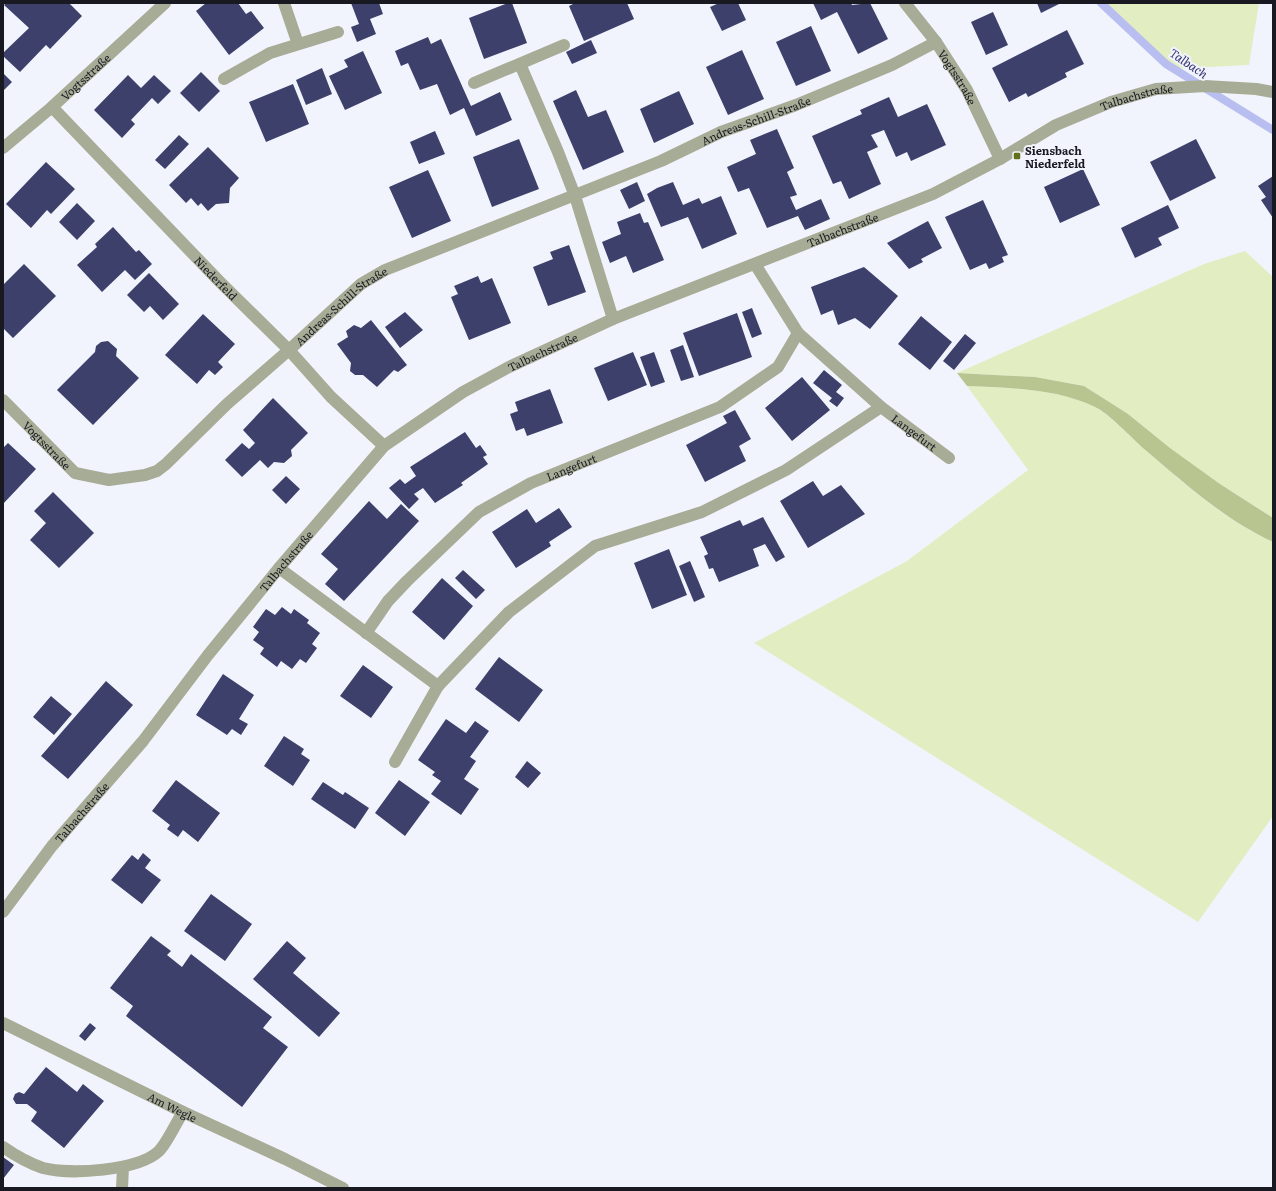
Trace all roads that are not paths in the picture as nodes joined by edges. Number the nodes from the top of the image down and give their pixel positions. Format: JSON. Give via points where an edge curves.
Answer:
{"nodes":[{"id":1,"x":165,"y":3,"type":"edge"},
{"id":2,"x":284,"y":3,"type":"edge"},
{"id":3,"x":905,"y":3,"type":"edge"},
{"id":4,"x":338,"y":32,"type":"dead end"},
{"id":5,"x":936,"y":42,"type":"junction"},
{"id":6,"x":298,"y":44,"type":"junction"},
{"id":7,"x":564,"y":45,"type":"dead end"},
{"id":8,"x":520,"y":64,"type":"junction"},
{"id":9,"x":224,"y":79,"type":"dead end"},
{"id":10,"x":474,"y":83,"type":"dead end"},
{"id":11,"x":1273,"y":92,"type":"edge"},
{"id":12,"x":52,"y":107,"type":"junction"},
{"id":13,"x":3,"y":148,"type":"edge"},
{"id":14,"x":1000,"y":158,"type":"junction"},
{"id":15,"x":575,"y":196,"type":"junction"},
{"id":16,"x":755,"y":264,"type":"junction"},
{"id":17,"x":613,"y":319,"type":"junction"},
{"id":18,"x":798,"y":333,"type":"junction"},
{"id":19,"x":290,"y":350,"type":"junction"},
{"id":20,"x":3,"y":400,"type":"edge"},
{"id":21,"x":881,"y":406,"type":"junction"},
{"id":22,"x":384,"y":446,"type":"junction"},
{"id":23,"x":949,"y":458,"type":"dead end"},
{"id":24,"x":145,"y":475,"type":"joint"},
{"id":25,"x":279,"y":568,"type":"junction"},
{"id":26,"x":366,"y":633,"type":"junction"},
{"id":27,"x":438,"y":686,"type":"junction"},
{"id":28,"x":395,"y":762,"type":"dead end"},
{"id":29,"x":3,"y":912,"type":"edge"},
{"id":30,"x":3,"y":1023,"type":"edge"},
{"id":31,"x":183,"y":1112,"type":"junction"},
{"id":32,"x":3,"y":1147,"type":"edge"},
{"id":33,"x":123,"y":1167,"type":"junction"},
{"id":34,"x":122,"y":1188,"type":"edge"},
{"id":35,"x":343,"y":1188,"type":"edge"}],
"edges":[{"from":1,"to":12,"type":"street","name":"Vogtsstraße"},
{"from":2,"to":6,"type":"street"},
{"from":3,"to":5,"type":"street","name":"Vogtsstraße"},
{"from":4,"to":6,"type":"street"},
{"from":5,"to":14,"type":"street","name":"Vogtsstraße","via":[[967,90]]},
{"from":5,"to":15,"type":"street","name":"Andreas-Schill-Straße","via":[[892,65],[796,105],[721,132],[661,161]]},
{"from":6,"to":9,"type":"street","via":[[270,53]]},
{"from":7,"to":8,"type":"street"},
{"from":8,"to":10,"type":"street"},
{"from":8,"to":15,"type":"street"},
{"from":11,"to":14,"type":"street","name":"Talbachstraße","via":[[1205,86],[1156,89],[1111,102],[1056,125]]},
{"from":12,"to":13,"type":"street","name":"Vogtsstraße"},
{"from":12,"to":19,"type":"street","name":"Niederfeld","via":[[219,281]]},
{"from":14,"to":16,"type":"street","name":"Talbachstraße","via":[[933,194]]},
{"from":15,"to":17,"type":"street"},
{"from":15,"to":19,"type":"street","name":"Andreas-Schill-Straße","via":[[385,270],[361,284]]},
{"from":16,"to":17,"type":"street","name":"Talbachstraße"},
{"from":16,"to":18,"type":"street","name":"Langefurt"},
{"from":17,"to":22,"type":"street","name":"Talbachstraße","via":[[470,388]]},
{"from":18,"to":21,"type":"street","name":"Langefurt"},
{"from":18,"to":26,"type":"street","name":"Langefurt","via":[[778,367],[720,406],[530,483],[479,512],[388,601]]},
{"from":19,"to":22,"type":"street","name":"Niederfeld","via":[[331,397]]},
{"from":19,"to":24,"type":"street","name":"Andreas-Schill-Straße","via":[[227,404],[166,464],[157,471]]},
{"from":20,"to":24,"type":"street","name":"Vogtsstraße","via":[[75,473],[109,480]]},
{"from":21,"to":23,"type":"street","name":"Langefurt"},
{"from":21,"to":27,"type":"street","name":"Langefurt","via":[[786,470],[702,512],[595,546],[509,612]]},
{"from":22,"to":25,"type":"street","name":"Talbachstraße"},
{"from":25,"to":26,"type":"street"},
{"from":25,"to":29,"type":"street","name":"Talbachstraße","via":[[208,655],[143,741],[52,846]]},
{"from":26,"to":27,"type":"street"},
{"from":27,"to":28,"type":"street","name":"Langefurt"},
{"from":30,"to":31,"type":"street","name":"Am Wegle"},
{"from":31,"to":33,"type":"street","via":[[158,1152]]},
{"from":31,"to":35,"type":"street","name":"Am Wegle"},
{"from":32,"to":33,"type":"street","via":[[21,1160],[45,1168],[80,1171],[115,1170]]},
{"from":33,"to":34,"type":"street"}]}
